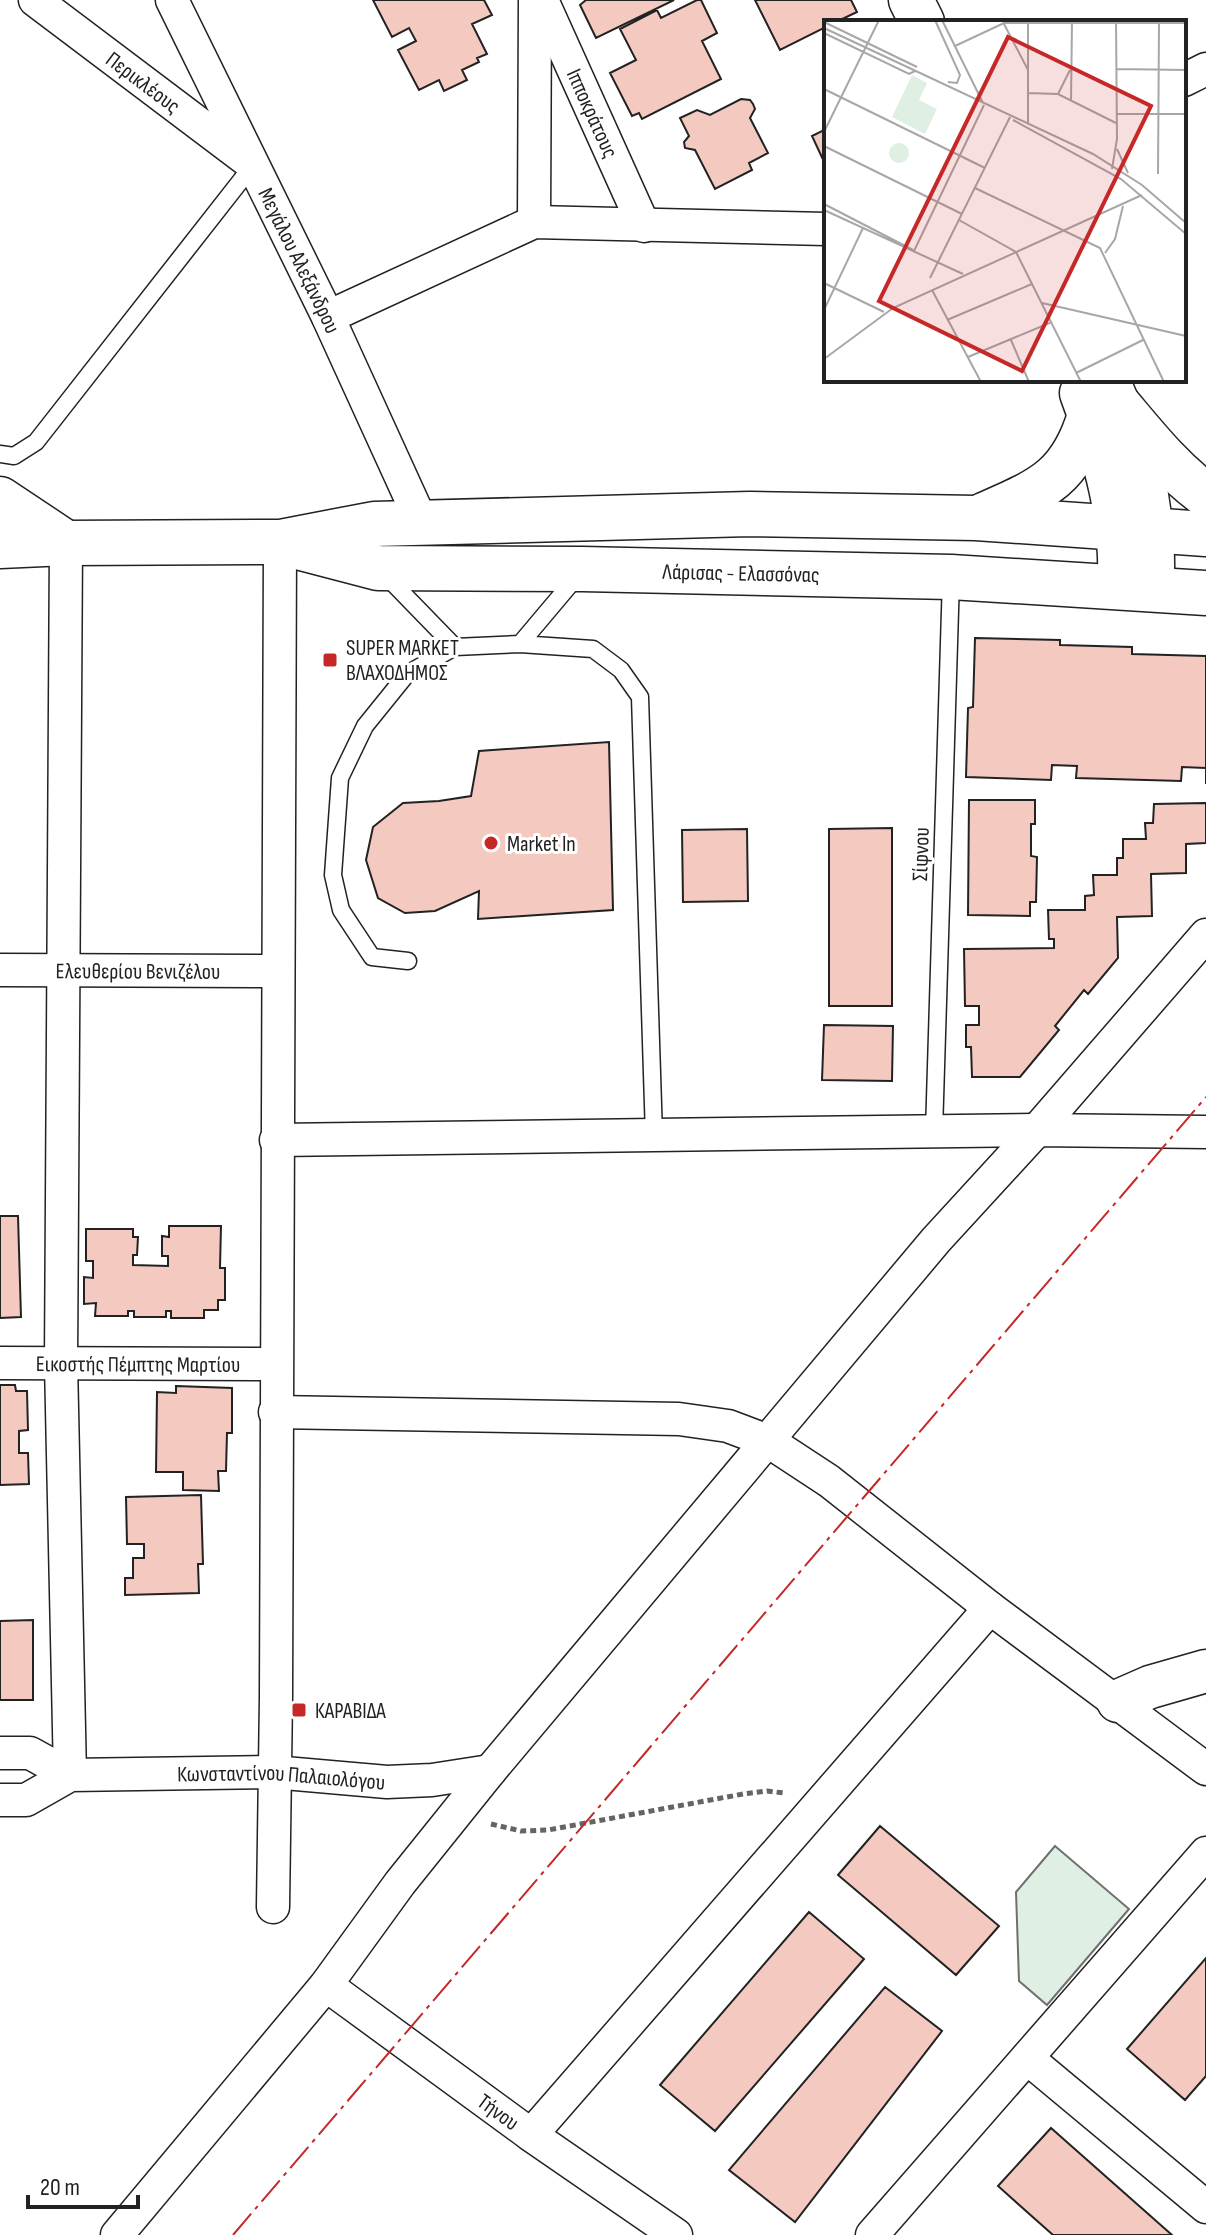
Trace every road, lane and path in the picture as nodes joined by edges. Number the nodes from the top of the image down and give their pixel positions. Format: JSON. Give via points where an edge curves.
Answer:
{"nodes":[{"id":1,"x":35,"y":0,"type":"edge"},
{"id":2,"x":172,"y":0,"type":"edge"},
{"id":3,"x":535,"y":0,"type":"edge"},
{"id":4,"x":542,"y":0,"type":"edge"},
{"id":5,"x":911,"y":0,"type":"edge"},
{"id":6,"x":921,"y":20,"type":"edge"},
{"id":7,"x":1206,"y":69,"type":"edge"},
{"id":8,"x":1186,"y":79,"type":"edge"},
{"id":9,"x":253,"y":165,"type":"junction"},
{"id":10,"x":534,"y":222,"type":"junction"},
{"id":11,"x":644,"y":226,"type":"junction"},
{"id":12,"x":824,"y":229,"type":"edge"},
{"id":13,"x":328,"y":317,"type":"junction"},
{"id":14,"x":1097,"y":394,"type":"edge"},
{"id":15,"x":0,"y":454,"type":"edge"},
{"id":16,"x":1206,"y":495,"type":"edge"},
{"id":17,"x":0,"y":499,"type":"edge"},
{"id":18,"x":976,"y":518,"type":"junction"},
{"id":19,"x":422,"y":523,"type":"junction"},
{"id":20,"x":1136,"y":528,"type":"junction"},
{"id":21,"x":1206,"y":534,"type":"edge"},
{"id":22,"x":280,"y":542,"type":"junction"},
{"id":23,"x":66,"y":543,"type":"junction"},
{"id":24,"x":0,"y":546,"type":"edge"},
{"id":25,"x":378,"y":568,"type":"junction"},
{"id":26,"x":582,"y":569,"type":"junction"},
{"id":27,"x":951,"y":577,"type":"junction"},
{"id":28,"x":1136,"y":588,"type":"junction"},
{"id":29,"x":1206,"y":593,"type":"edge"},
{"id":30,"x":520,"y":644,"type":"junction"},
{"id":31,"x":455,"y":647,"type":"junction"},
{"id":32,"x":1206,"y":935,"type":"edge"},
{"id":33,"x":408,"y":961,"type":"dead end"},
{"id":34,"x":0,"y":970,"type":"edge"},
{"id":35,"x":63,"y":971,"type":"junction"},
{"id":36,"x":277,"y":971,"type":"junction"},
{"id":37,"x":1037,"y":1130,"type":"junction"},
{"id":38,"x":934,"y":1132,"type":"junction"},
{"id":39,"x":1206,"y":1132,"type":"edge"},
{"id":40,"x":654,"y":1136,"type":"junction"},
{"id":41,"x":276,"y":1140,"type":"junction"},
{"id":42,"x":0,"y":1363,"type":"edge"},
{"id":43,"x":61,"y":1363,"type":"junction"},
{"id":44,"x":275,"y":1364,"type":"junction"},
{"id":45,"x":275,"y":1412,"type":"junction"},
{"id":46,"x":768,"y":1441,"type":"junction"},
{"id":47,"x":990,"y":1608,"type":"junction"},
{"id":48,"x":1206,"y":1671,"type":"edge"},
{"id":49,"x":1118,"y":1701,"type":"junction"},
{"id":50,"x":0,"y":1753,"type":"edge"},
{"id":51,"x":1206,"y":1769,"type":"edge"},
{"id":52,"x":490,"y":1771,"type":"junction"},
{"id":53,"x":273,"y":1772,"type":"junction"},
{"id":54,"x":70,"y":1775,"type":"junction"},
{"id":55,"x":0,"y":1800,"type":"edge"},
{"id":56,"x":817,"y":1806,"type":"junction"},
{"id":57,"x":455,"y":1813,"type":"junction"},
{"id":58,"x":1206,"y":1853,"type":"edge"},
{"id":59,"x":273,"y":1907,"type":"dead end"},
{"id":60,"x":326,"y":1985,"type":"junction"},
{"id":61,"x":1027,"y":2058,"type":"junction"},
{"id":62,"x":531,"y":2135,"type":"junction"},
{"id":63,"x":1206,"y":2207,"type":"edge"},
{"id":64,"x":117,"y":2235,"type":"edge"},
{"id":65,"x":676,"y":2235,"type":"edge"},
{"id":66,"x":872,"y":2235,"type":"edge"}],
"edges":[{"from":1,"to":9,"type":"street","name":"Περικλέους"},
{"from":2,"to":9,"type":"street","name":"Μεγάλου Αλεξάνδρου"},
{"from":3,"to":10,"type":"street"},
{"from":4,"to":11,"type":"street","name":"Ιπποκράτους"},
{"from":5,"to":6,"type":"main road"},
{"from":7,"to":8,"type":"street"},
{"from":9,"to":13,"type":"street","name":"Μεγάλου Αλεξάνδρου"},
{"from":9,"to":15,"type":"lane","via":[[36,442],[14,456]]},
{"from":10,"to":11,"type":"street"},
{"from":10,"to":13,"type":"street"},
{"from":11,"to":12,"type":"street"},
{"from":13,"to":19,"type":"street","name":"Μεγάλου Αλεξάνδρου"},
{"from":14,"to":16,"type":"main road"},
{"from":14,"to":18,"type":"main road","via":[[1073,458],[1058,475],[1033,494]]},
{"from":14,"to":20,"type":"main road","via":[[1107,471]]},
{"from":17,"to":23,"type":"main road"},
{"from":18,"to":19,"type":"main road","name":"Λάρισας - Ελασσόνας","via":[[750,514]]},
{"from":18,"to":20,"type":"main road","name":"Λάρισας - Ελασσόνας"},
{"from":19,"to":22,"type":"main road","name":"Λάρισας - Ελασσόνας","via":[[374,524]]},
{"from":20,"to":21,"type":"main road","name":"Λάρισας - Ελασσόνας"},
{"from":20,"to":28,"type":"main road"},
{"from":22,"to":23,"type":"main road","name":"Λάρισας - Ελασσόνας"},
{"from":22,"to":25,"type":"main road","name":"Λάρισας - Ελασσόνας"},
{"from":22,"to":36,"type":"street"},
{"from":23,"to":24,"type":"main road","name":"Λάρισας - Ελασσόνας"},
{"from":23,"to":35,"type":"street"},
{"from":25,"to":26,"type":"main road","name":"Λάρισας - Ελασσόνας"},
{"from":25,"to":31,"type":"lane"},
{"from":26,"to":27,"type":"main road","name":"Λάρισας - Ελασσόνας"},
{"from":26,"to":30,"type":"lane"},
{"from":27,"to":28,"type":"main road","name":"Λάρισας - Ελασσόνας"},
{"from":27,"to":38,"type":"lane","name":"Σίφνου"},
{"from":28,"to":29,"type":"main road","name":"Λάρισας - Ελασσόνας"},
{"from":30,"to":31,"type":"lane"},
{"from":30,"to":40,"type":"lane","via":[[593,649],[621,670],[640,697]]},
{"from":31,"to":33,"type":"lane","via":[[407,674],[365,726],[340,778],[333,875],[341,910],[372,957]]},
{"from":32,"to":37,"type":"street"},
{"from":34,"to":35,"type":"street","name":"Ελευθερίου Βενιζέλου"},
{"from":35,"to":36,"type":"street","name":"Ελευθερίου Βενιζέλου"},
{"from":35,"to":43,"type":"street"},
{"from":36,"to":41,"type":"street"},
{"from":37,"to":38,"type":"street"},
{"from":37,"to":39,"type":"street"},
{"from":37,"to":46,"type":"street","via":[[936,1240]]},
{"from":38,"to":40,"type":"street"},
{"from":40,"to":41,"type":"street"},
{"from":41,"to":44,"type":"street"},
{"from":42,"to":43,"type":"street","name":"Εικοστής Πέμπτης Μαρτίου"},
{"from":43,"to":44,"type":"street","name":"Εικοστής Πέμπτης Μαρτίου"},
{"from":43,"to":54,"type":"street"},
{"from":44,"to":45,"type":"street"},
{"from":45,"to":46,"type":"street","via":[[679,1419],[728,1426]]},
{"from":45,"to":53,"type":"street"},
{"from":46,"to":47,"type":"street","via":[[829,1481]]},
{"from":46,"to":52,"type":"street"},
{"from":47,"to":49,"type":"street"},
{"from":47,"to":56,"type":"street"},
{"from":48,"to":49,"type":"street"},
{"from":49,"to":51,"type":"street"},
{"from":50,"to":54,"type":"street","name":"Κωνσταντίνου Παλαιολόγου","via":[[30,1753]]},
{"from":52,"to":53,"type":"street","name":"Κωνσταντίνου Παλαιολόγου","via":[[387,1782]]},
{"from":52,"to":57,"type":"street"},
{"from":53,"to":54,"type":"street","name":"Κωνσταντίνου Παλαιολόγου"},
{"from":53,"to":59,"type":"street"},
{"from":54,"to":55,"type":"street","name":"Κωνσταντίνου Παλαιολόγου","via":[[26,1800]]},
{"from":56,"to":57,"type":"path","via":[[767,1791],[521,1831]]},
{"from":56,"to":62,"type":"street"},
{"from":57,"to":60,"type":"street"},
{"from":58,"to":61,"type":"street"},
{"from":60,"to":62,"type":"street","name":"Τήνου"},
{"from":60,"to":64,"type":"street"},
{"from":61,"to":63,"type":"street"},
{"from":61,"to":66,"type":"street"},
{"from":62,"to":65,"type":"street","name":"Τήνου"}]}
